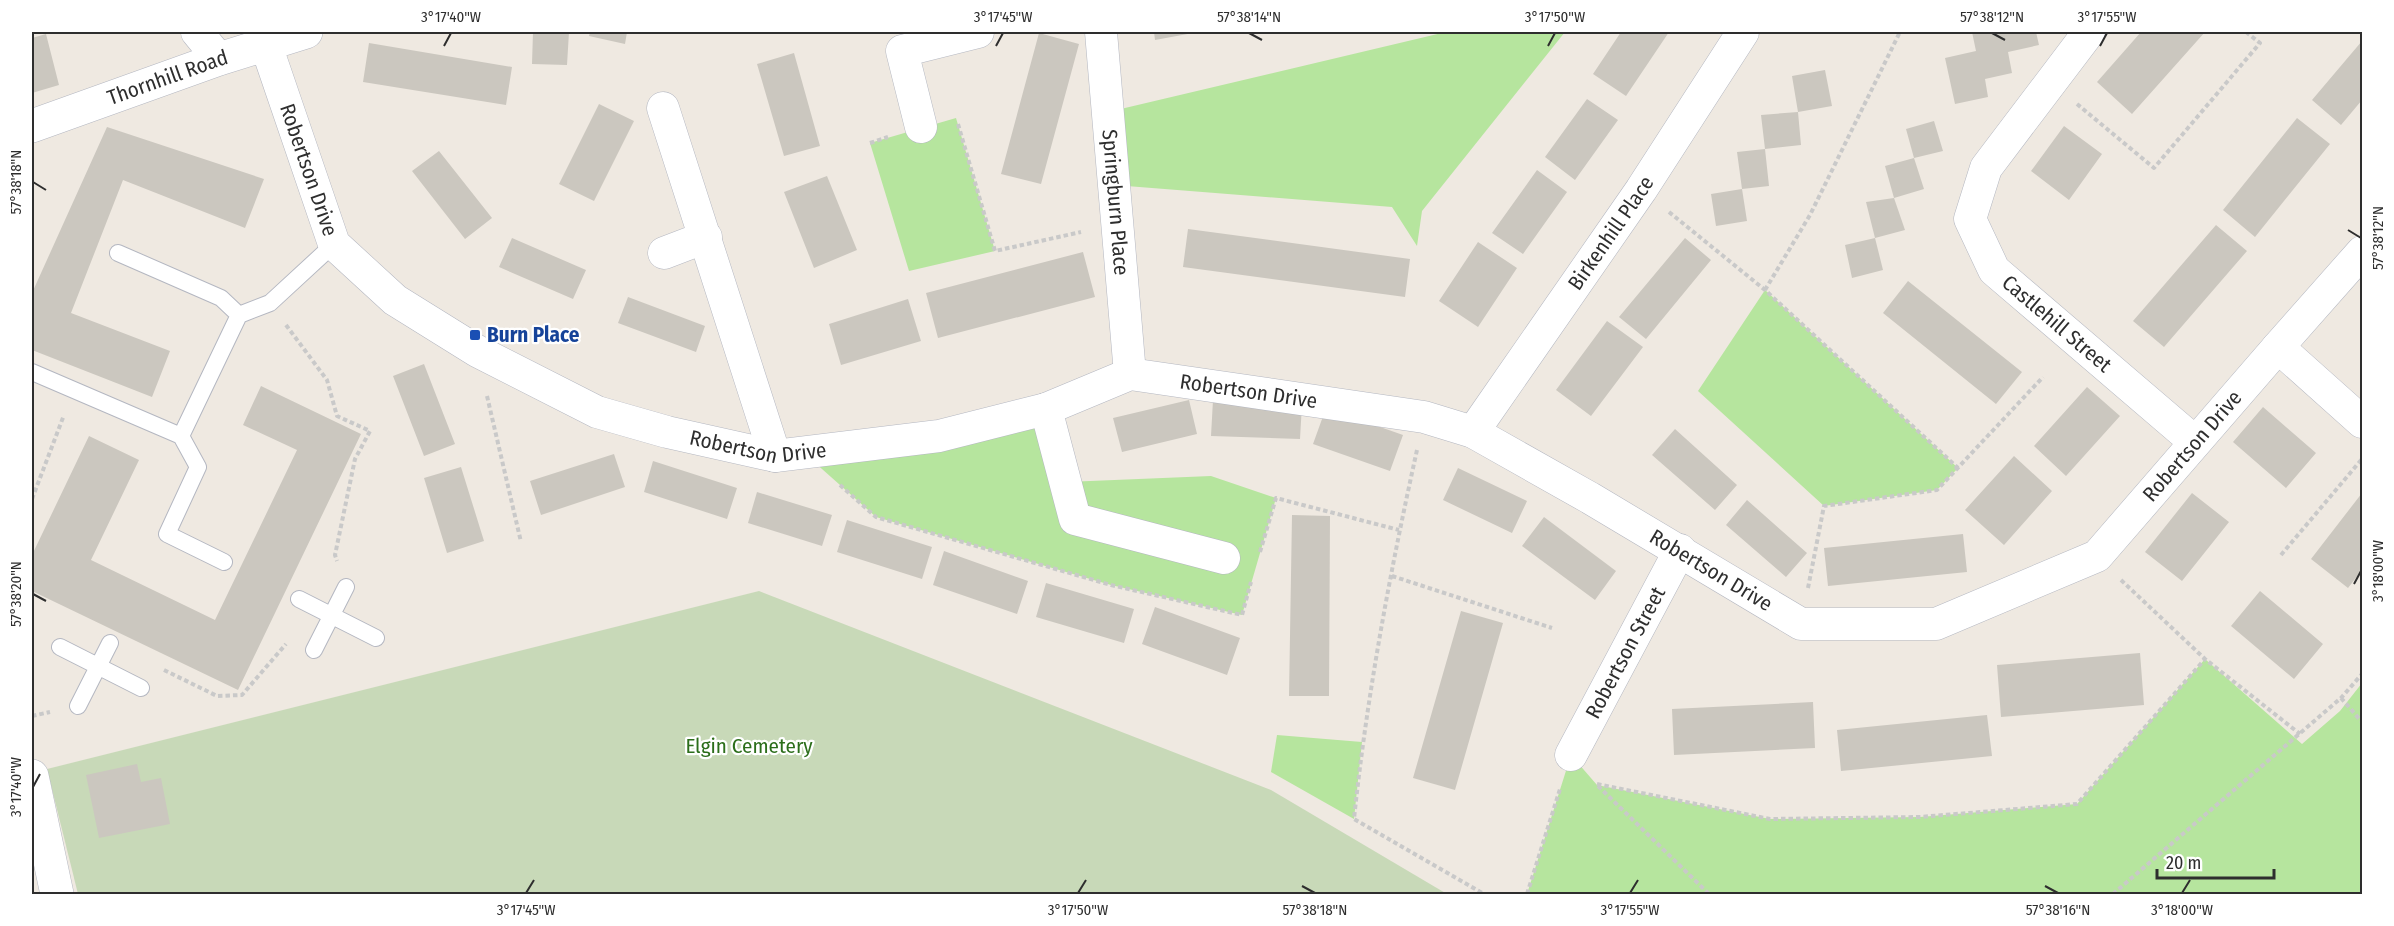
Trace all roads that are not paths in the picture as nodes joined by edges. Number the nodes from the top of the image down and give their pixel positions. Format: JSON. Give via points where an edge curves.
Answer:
{"nodes":[{"id":1,"x":197,"y":32,"type":"edge"},
{"id":2,"x":306,"y":32,"type":"edge"},
{"id":3,"x":978,"y":32,"type":"edge"},
{"id":4,"x":1101,"y":32,"type":"edge"},
{"id":5,"x":1743,"y":32,"type":"edge"},
{"id":6,"x":2089,"y":32,"type":"edge"},
{"id":7,"x":266,"y":45,"type":"junction"},
{"id":8,"x":219,"y":59,"type":"junction"},
{"id":9,"x":663,"y":108,"type":"dead end"},
{"id":10,"x":32,"y":126,"type":"edge"},
{"id":11,"x":921,"y":127,"type":"road end"},
{"id":12,"x":706,"y":237,"type":"junction"},
{"id":13,"x":334,"y":244,"type":"junction"},
{"id":14,"x":2362,"y":252,"type":"edge"},
{"id":15,"x":664,"y":253,"type":"dead end"},
{"id":16,"x":118,"y":254,"type":"dead end"},
{"id":17,"x":239,"y":315,"type":"junction"},
{"id":18,"x":2278,"y":347,"type":"junction"},
{"id":19,"x":32,"y":372,"type":"edge"},
{"id":20,"x":1130,"y":374,"type":"junction"},
{"id":21,"x":1046,"y":409,"type":"junction"},
{"id":22,"x":2362,"y":422,"type":"edge"},
{"id":23,"x":1473,"y":432,"type":"junction"},
{"id":24,"x":181,"y":436,"type":"junction"},
{"id":25,"x":2195,"y":442,"type":"junction"},
{"id":26,"x":775,"y":456,"type":"junction"},
{"id":27,"x":1680,"y":550,"type":"junction"},
{"id":28,"x":1224,"y":558,"type":"dead end"},
{"id":29,"x":224,"y":562,"type":"dead end"},
{"id":30,"x":346,"y":587,"type":"road end"},
{"id":31,"x":299,"y":599,"type":"dead end"},
{"id":32,"x":331,"y":615,"type":"junction"},
{"id":33,"x":376,"y":638,"type":"dead end"},
{"id":34,"x":110,"y":643,"type":"dead end"},
{"id":35,"x":60,"y":647,"type":"dead end"},
{"id":36,"x":314,"y":650,"type":"road end"},
{"id":37,"x":98,"y":666,"type":"junction"},
{"id":38,"x":141,"y":688,"type":"dead end"},
{"id":39,"x":78,"y":706,"type":"dead end"},
{"id":40,"x":1571,"y":755,"type":"road end"},
{"id":41,"x":32,"y":776,"type":"edge"},
{"id":42,"x":57,"y":894,"type":"edge"}],
"edges":[{"from":1,"to":8,"type":"street"},
{"from":2,"to":7,"type":"street","name":"Thornhill Road"},
{"from":3,"to":11,"type":"street","via":[[902,51]]},
{"from":4,"to":20,"type":"street","name":"Springburn Place"},
{"from":5,"to":23,"type":"street","name":"Birkenhill Place","via":[[1641,190]]},
{"from":6,"to":25,"type":"street","name":"Castlehill Street","via":[[1986,168],[1970,219],[1994,270]]},
{"from":7,"to":8,"type":"street","name":"Thornhill Road"},
{"from":7,"to":13,"type":"street","name":"Robertson Drive"},
{"from":8,"to":10,"type":"street","name":"Thornhill Road"},
{"from":9,"to":12,"type":"street"},
{"from":12,"to":15,"type":"street"},
{"from":12,"to":26,"type":"street"},
{"from":13,"to":17,"type":"lane","via":[[270,303]]},
{"from":13,"to":26,"type":"street","name":"Robertson Drive","via":[[394,300],[477,351],[597,412]]},
{"from":14,"to":18,"type":"street","name":"Robertson Drive"},
{"from":16,"to":17,"type":"lane","via":[[221,298]]},
{"from":17,"to":24,"type":"lane"},
{"from":18,"to":22,"type":"street"},
{"from":18,"to":25,"type":"street","name":"Robertson Drive"},
{"from":19,"to":24,"type":"lane"},
{"from":20,"to":21,"type":"street","name":"Robertson Drive"},
{"from":20,"to":23,"type":"street","name":"Robertson Drive","via":[[1424,417]]},
{"from":21,"to":26,"type":"street","name":"Robertson Drive","via":[[939,436]]},
{"from":21,"to":28,"type":"street","via":[[1075,519]]},
{"from":23,"to":27,"type":"street","name":"Robertson Drive"},
{"from":24,"to":29,"type":"lane","via":[[198,467],[167,534]]},
{"from":25,"to":27,"type":"street","name":"Robertson Drive","via":[[2097,556],[1936,624],[1801,624]]},
{"from":27,"to":40,"type":"street","name":"Robertson Street"},
{"from":30,"to":32,"type":"lane"},
{"from":31,"to":32,"type":"lane"},
{"from":32,"to":33,"type":"lane"},
{"from":32,"to":36,"type":"lane"},
{"from":34,"to":37,"type":"lane"},
{"from":35,"to":37,"type":"lane"},
{"from":37,"to":38,"type":"lane"},
{"from":37,"to":39,"type":"lane"},
{"from":41,"to":42,"type":"street"}]}
